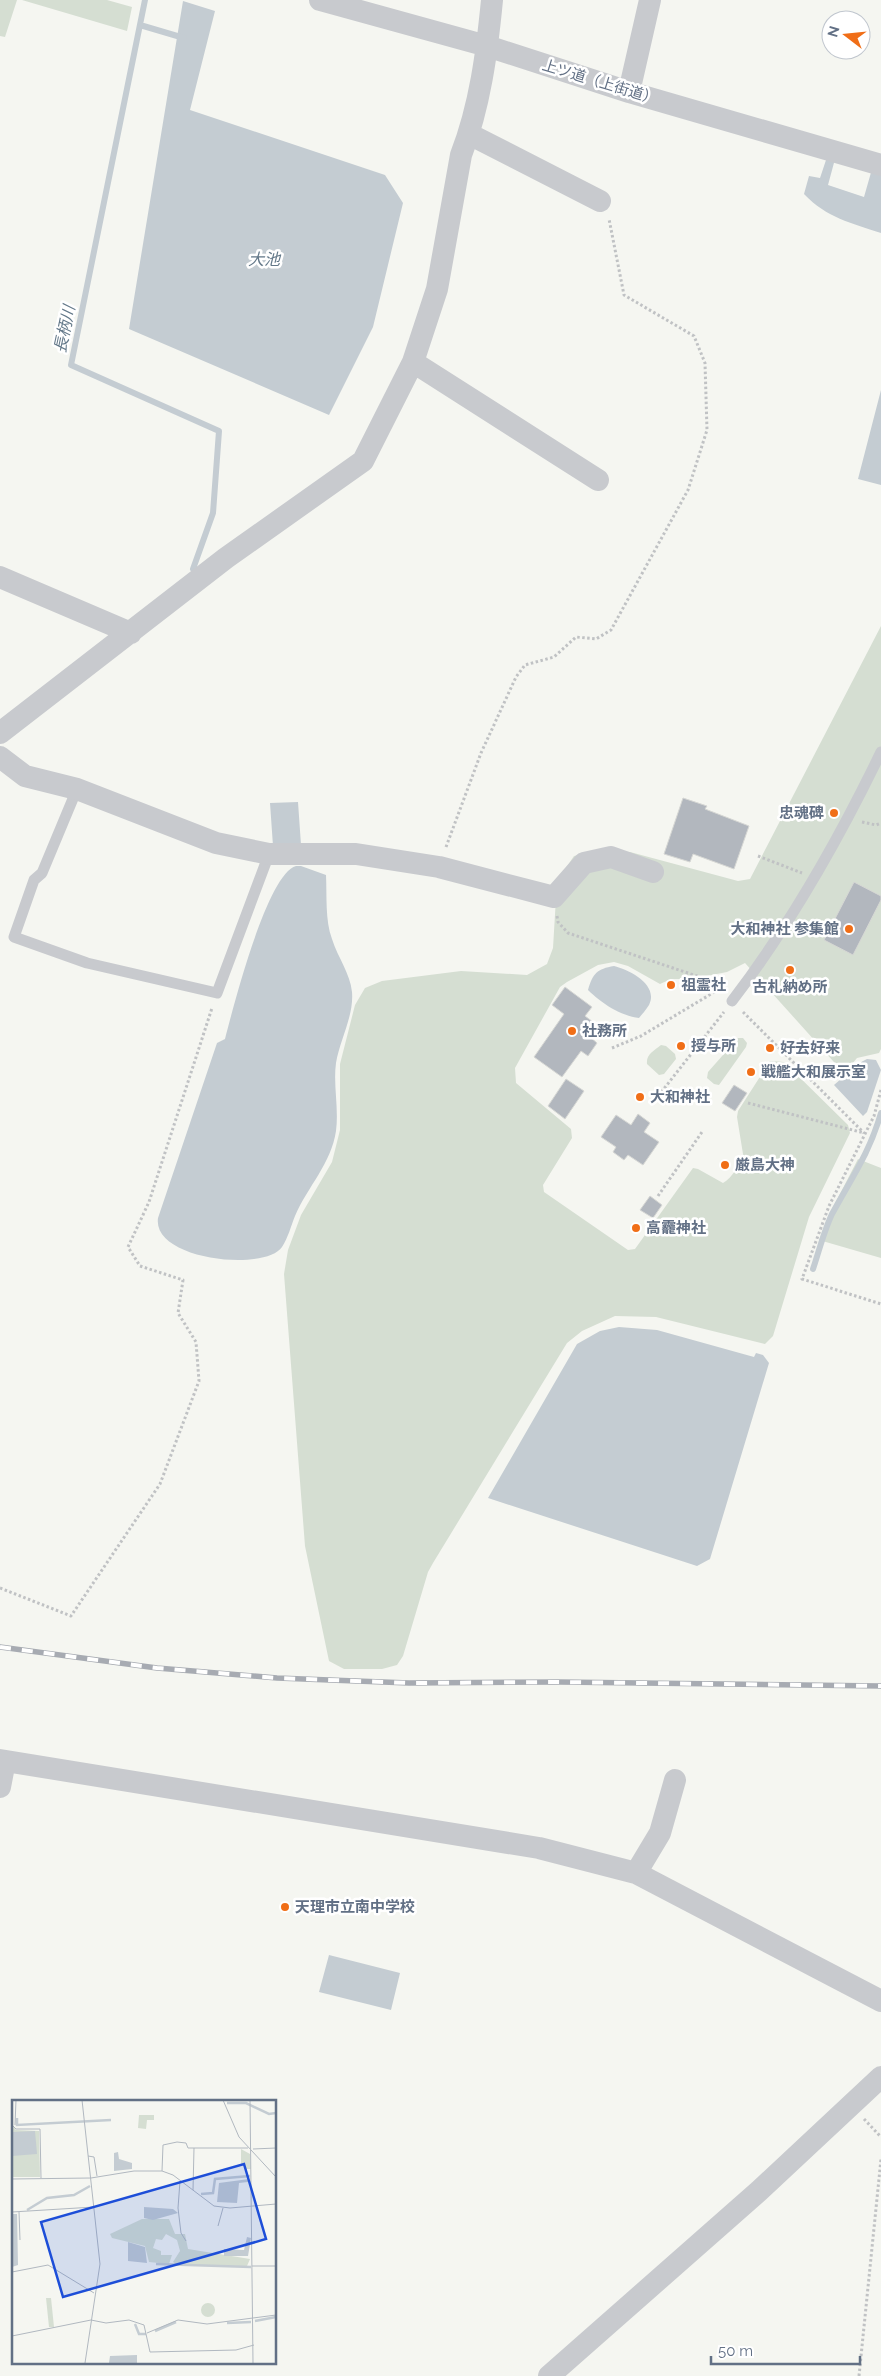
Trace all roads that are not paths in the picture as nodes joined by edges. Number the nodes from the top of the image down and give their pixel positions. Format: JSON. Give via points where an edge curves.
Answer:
{"nodes":[{"id":1,"x":320,"y":0,"type":"edge"},
{"id":2,"x":492,"y":0,"type":"edge"},
{"id":3,"x":650,"y":0,"type":"edge"},
{"id":4,"x":487,"y":46,"type":"junction"},
{"id":5,"x":629,"y":92,"type":"junction"},
{"id":6,"x":469,"y":134,"type":"junction"},
{"id":7,"x":881,"y":165,"type":"edge"},
{"id":8,"x":600,"y":201,"type":"road end"},
{"id":9,"x":413,"y":362,"type":"junction"},
{"id":10,"x":598,"y":480,"type":"dead end"},
{"id":11,"x":0,"y":577,"type":"edge"},
{"id":12,"x":131,"y":633,"type":"junction"},
{"id":13,"x":0,"y":733,"type":"edge"},
{"id":14,"x":881,"y":752,"type":"edge"},
{"id":15,"x":0,"y":757,"type":"edge"},
{"id":16,"x":77,"y":789,"type":"junction"},
{"id":17,"x":269,"y":854,"type":"junction"},
{"id":18,"x":653,"y":872,"type":"dead end"},
{"id":19,"x":732,"y":1001,"type":"road end"},
{"id":20,"x":2,"y":1760,"type":"edge"},
{"id":21,"x":675,"y":1780,"type":"dead end"},
{"id":22,"x":0,"y":1787,"type":"edge"},
{"id":23,"x":636,"y":1874,"type":"junction"},
{"id":24,"x":881,"y":2001,"type":"edge"},
{"id":25,"x":881,"y":2077,"type":"edge"},
{"id":26,"x":549,"y":2376,"type":"edge"}],
"edges":[{"from":1,"to":4,"type":"street","name":"上ツ道（上街道）"},
{"from":2,"to":4,"type":"street"},
{"from":3,"to":5,"type":"street"},
{"from":4,"to":5,"type":"street","name":"上ツ道（上街道）"},
{"from":4,"to":6,"type":"street"},
{"from":5,"to":7,"type":"street","name":"上ツ道（上街道）"},
{"from":6,"to":8,"type":"street"},
{"from":6,"to":9,"type":"street","via":[[461,155],[438,289]]},
{"from":9,"to":10,"type":"street"},
{"from":9,"to":12,"type":"street","via":[[363,461],[226,558]]},
{"from":11,"to":12,"type":"street"},
{"from":12,"to":13,"type":"street"},
{"from":14,"to":19,"type":"lane","via":[[849,819],[766,957]]},
{"from":15,"to":16,"type":"street","via":[[25,776]]},
{"from":16,"to":17,"type":"street","via":[[216,843]]},
{"from":16,"to":17,"type":"lane","via":[[42,873],[34,880],[14,938],[87,963],[217,993]]},
{"from":17,"to":18,"type":"street","via":[[356,854],[439,867],[554,897],[584,863],[611,858]]},
{"from":20,"to":22,"type":"street"},
{"from":20,"to":23,"type":"street","via":[[538,1848]]},
{"from":21,"to":23,"type":"street","via":[[660,1833]]},
{"from":23,"to":24,"type":"street"},
{"from":25,"to":26,"type":"street","via":[[759,2191]]}]}
